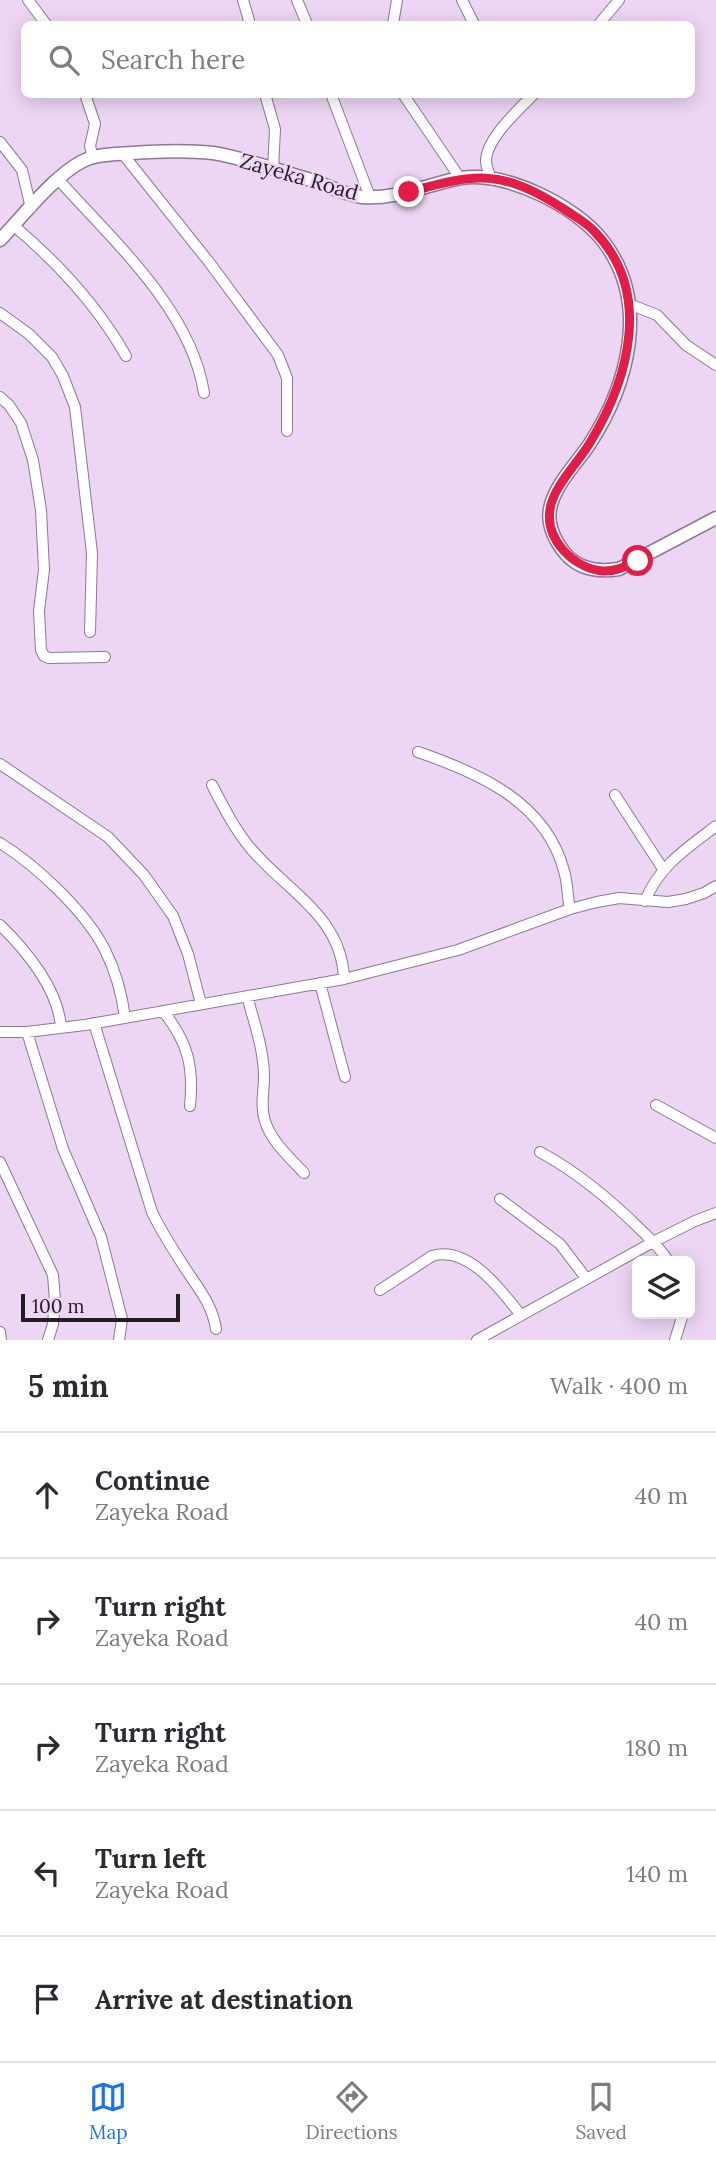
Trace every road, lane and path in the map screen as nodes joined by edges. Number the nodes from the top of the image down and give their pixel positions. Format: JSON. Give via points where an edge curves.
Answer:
{"nodes":[{"id":1,"x":28,"y":0,"type":"edge"},
{"id":2,"x":243,"y":0,"type":"edge"},
{"id":3,"x":297,"y":0,"type":"edge"},
{"id":4,"x":397,"y":0,"type":"edge"},
{"id":5,"x":462,"y":0,"type":"edge"},
{"id":6,"x":620,"y":0,"type":"edge"},
{"id":7,"x":44,"y":21,"type":"edge"},
{"id":8,"x":249,"y":21,"type":"edge"},
{"id":9,"x":306,"y":21,"type":"edge"},
{"id":10,"x":394,"y":21,"type":"edge"},
{"id":11,"x":472,"y":21,"type":"edge"},
{"id":12,"x":602,"y":21,"type":"edge"},
{"id":13,"x":86,"y":98,"type":"edge"},
{"id":14,"x":266,"y":98,"type":"edge"},
{"id":15,"x":333,"y":98,"type":"edge"},
{"id":16,"x":406,"y":98,"type":"edge"},
{"id":17,"x":523,"y":99,"type":"edge"},
{"id":18,"x":0,"y":142,"type":"edge"},
{"id":19,"x":122,"y":153,"type":"junction"},
{"id":20,"x":93,"y":157,"type":"junction"},
{"id":21,"x":273,"y":170,"type":"junction"},
{"id":22,"x":490,"y":177,"type":"junction"},
{"id":23,"x":460,"y":178,"type":"junction"},
{"id":24,"x":58,"y":179,"type":"junction"},
{"id":25,"x":370,"y":197,"type":"junction"},
{"id":26,"x":31,"y":208,"type":"junction"},
{"id":27,"x":14,"y":226,"type":"junction"},
{"id":28,"x":0,"y":240,"type":"edge"},
{"id":29,"x":629,"y":304,"type":"junction"},
{"id":30,"x":0,"y":313,"type":"edge"},
{"id":31,"x":126,"y":356,"type":"dead end"},
{"id":32,"x":716,"y":365,"type":"edge"},
{"id":33,"x":204,"y":393,"type":"dead end"},
{"id":34,"x":0,"y":397,"type":"edge"},
{"id":35,"x":287,"y":431,"type":"dead end"},
{"id":36,"x":716,"y":518,"type":"edge"},
{"id":37,"x":90,"y":632,"type":"dead end"},
{"id":38,"x":105,"y":657,"type":"dead end"},
{"id":39,"x":418,"y":752,"type":"dead end"},
{"id":40,"x":0,"y":764,"type":"edge"},
{"id":41,"x":212,"y":785,"type":"dead end"},
{"id":42,"x":615,"y":795,"type":"dead end"},
{"id":43,"x":716,"y":826,"type":"edge"},
{"id":44,"x":0,"y":843,"type":"edge"},
{"id":45,"x":663,"y":869,"type":"junction"},
{"id":46,"x":716,"y":886,"type":"edge"},
{"id":47,"x":645,"y":901,"type":"junction"},
{"id":48,"x":570,"y":909,"type":"junction"},
{"id":49,"x":0,"y":925,"type":"edge"},
{"id":50,"x":344,"y":979,"type":"junction"},
{"id":51,"x":320,"y":983,"type":"junction"},
{"id":52,"x":247,"y":996,"type":"junction"},
{"id":53,"x":201,"y":1004,"type":"junction"},
{"id":54,"x":163,"y":1011,"type":"junction"},
{"id":55,"x":125,"y":1017,"type":"junction"},
{"id":56,"x":94,"y":1023,"type":"junction"},
{"id":57,"x":61,"y":1028,"type":"junction"},
{"id":58,"x":0,"y":1032,"type":"edge"},
{"id":59,"x":27,"y":1032,"type":"junction"},
{"id":60,"x":345,"y":1077,"type":"dead end"},
{"id":61,"x":656,"y":1105,"type":"dead end"},
{"id":62,"x":190,"y":1106,"type":"dead end"},
{"id":63,"x":716,"y":1138,"type":"edge"},
{"id":64,"x":540,"y":1152,"type":"dead end"},
{"id":65,"x":0,"y":1162,"type":"edge"},
{"id":66,"x":304,"y":1174,"type":"dead end"},
{"id":67,"x":500,"y":1199,"type":"dead end"},
{"id":68,"x":716,"y":1213,"type":"edge"},
{"id":69,"x":653,"y":1242,"type":"junction"},
{"id":70,"x":664,"y":1256,"type":"edge"},
{"id":71,"x":586,"y":1278,"type":"junction"},
{"id":72,"x":380,"y":1290,"type":"dead end"},
{"id":73,"x":520,"y":1314,"type":"junction"},
{"id":74,"x":681,"y":1319,"type":"edge"},
{"id":75,"x":216,"y":1329,"type":"dead end"},
{"id":76,"x":0,"y":1332,"type":"edge"},
{"id":77,"x":1,"y":1340,"type":"edge"},
{"id":78,"x":48,"y":1340,"type":"edge"},
{"id":79,"x":119,"y":1340,"type":"edge"},
{"id":80,"x":477,"y":1340,"type":"edge"},
{"id":81,"x":675,"y":1340,"type":"edge"}],
"edges":[{"from":1,"to":7,"type":"street"},
{"from":2,"to":8,"type":"street"},
{"from":3,"to":9,"type":"street"},
{"from":4,"to":10,"type":"street"},
{"from":5,"to":11,"type":"street"},
{"from":6,"to":12,"type":"street"},
{"from":13,"to":20,"type":"street","via":[[95,124],[90,146]]},
{"from":14,"to":21,"type":"street","via":[[275,130]]},
{"from":15,"to":25,"type":"street"},
{"from":16,"to":23,"type":"street"},
{"from":17,"to":22,"type":"street","via":[[488,151]]},
{"from":18,"to":26,"type":"street","via":[[22,170]]},
{"from":19,"to":20,"type":"street","name":"Zayeka Road"},
{"from":19,"to":21,"type":"street","name":"Zayeka Road","via":[[214,153]]},
{"from":19,"to":35,"type":"street","via":[[278,355],[287,378]]},
{"from":20,"to":24,"type":"street","name":"Zayeka Road"},
{"from":21,"to":25,"type":"street","name":"Zayeka Road"},
{"from":22,"to":23,"type":"street","name":"Zayeka Road"},
{"from":22,"to":29,"type":"street","name":"Zayeka Road","via":[[548,198],[593,229],[618,264]]},
{"from":23,"to":25,"type":"street","name":"Zayeka Road","via":[[397,195]]},
{"from":24,"to":26,"type":"street","name":"Zayeka Road"},
{"from":24,"to":33,"type":"street","via":[[159,293],[190,346]]},
{"from":26,"to":27,"type":"street","name":"Zayeka Road"},
{"from":27,"to":28,"type":"street","name":"Zayeka Road"},
{"from":27,"to":31,"type":"street","via":[[83,293]]},
{"from":29,"to":32,"type":"street","via":[[657,315],[686,345]]},
{"from":29,"to":36,"type":"street","name":"Zayeka Road","via":[[628,352],[621,381],[603,423],[550,507],[551,528],[574,562],[604,572],[638,561]]},
{"from":30,"to":37,"type":"street","via":[[52,357],[75,407],[92,553]]},
{"from":34,"to":38,"type":"street","via":[[21,423],[33,460],[44,570],[41,650],[49,657]]},
{"from":39,"to":48,"type":"street","via":[[512,795],[541,823],[565,872]]},
{"from":40,"to":53,"type":"street","via":[[108,836],[144,875],[173,915]]},
{"from":41,"to":50,"type":"street","via":[[253,852],[331,930],[344,959]]},
{"from":42,"to":45,"type":"street"},
{"from":43,"to":45,"type":"street"},
{"from":44,"to":55,"type":"street","via":[[76,908],[104,948]]},
{"from":45,"to":47,"type":"street"},
{"from":46,"to":47,"type":"street","via":[[686,900]]},
{"from":47,"to":48,"type":"street","via":[[619,898]]},
{"from":48,"to":50,"type":"street","via":[[458,950]]},
{"from":49,"to":57,"type":"street","via":[[41,976],[57,1007]]},
{"from":50,"to":51,"type":"street"},
{"from":51,"to":52,"type":"street"},
{"from":51,"to":60,"type":"street"},
{"from":52,"to":53,"type":"street"},
{"from":52,"to":66,"type":"street","via":[[260,1048],[265,1122]]},
{"from":53,"to":54,"type":"street"},
{"from":54,"to":55,"type":"street"},
{"from":54,"to":62,"type":"street","via":[[176,1027],[190,1061]]},
{"from":55,"to":56,"type":"street"},
{"from":56,"to":57,"type":"street"},
{"from":56,"to":75,"type":"street","via":[[152,1212],[206,1298]]},
{"from":57,"to":59,"type":"street"},
{"from":58,"to":59,"type":"street"},
{"from":59,"to":79,"type":"street","via":[[63,1149],[101,1237],[122,1319]]},
{"from":61,"to":63,"type":"street"},
{"from":64,"to":69,"type":"street","via":[[569,1167]]},
{"from":65,"to":78,"type":"street","via":[[53,1275],[55,1300]]},
{"from":67,"to":71,"type":"street","via":[[560,1244]]},
{"from":68,"to":69,"type":"street"},
{"from":69,"to":70,"type":"street"},
{"from":69,"to":71,"type":"street"},
{"from":71,"to":73,"type":"street"},
{"from":72,"to":73,"type":"street","via":[[441,1253],[471,1264],[491,1279]]},
{"from":73,"to":80,"type":"street"},
{"from":74,"to":81,"type":"street"},
{"from":76,"to":77,"type":"street"}]}
